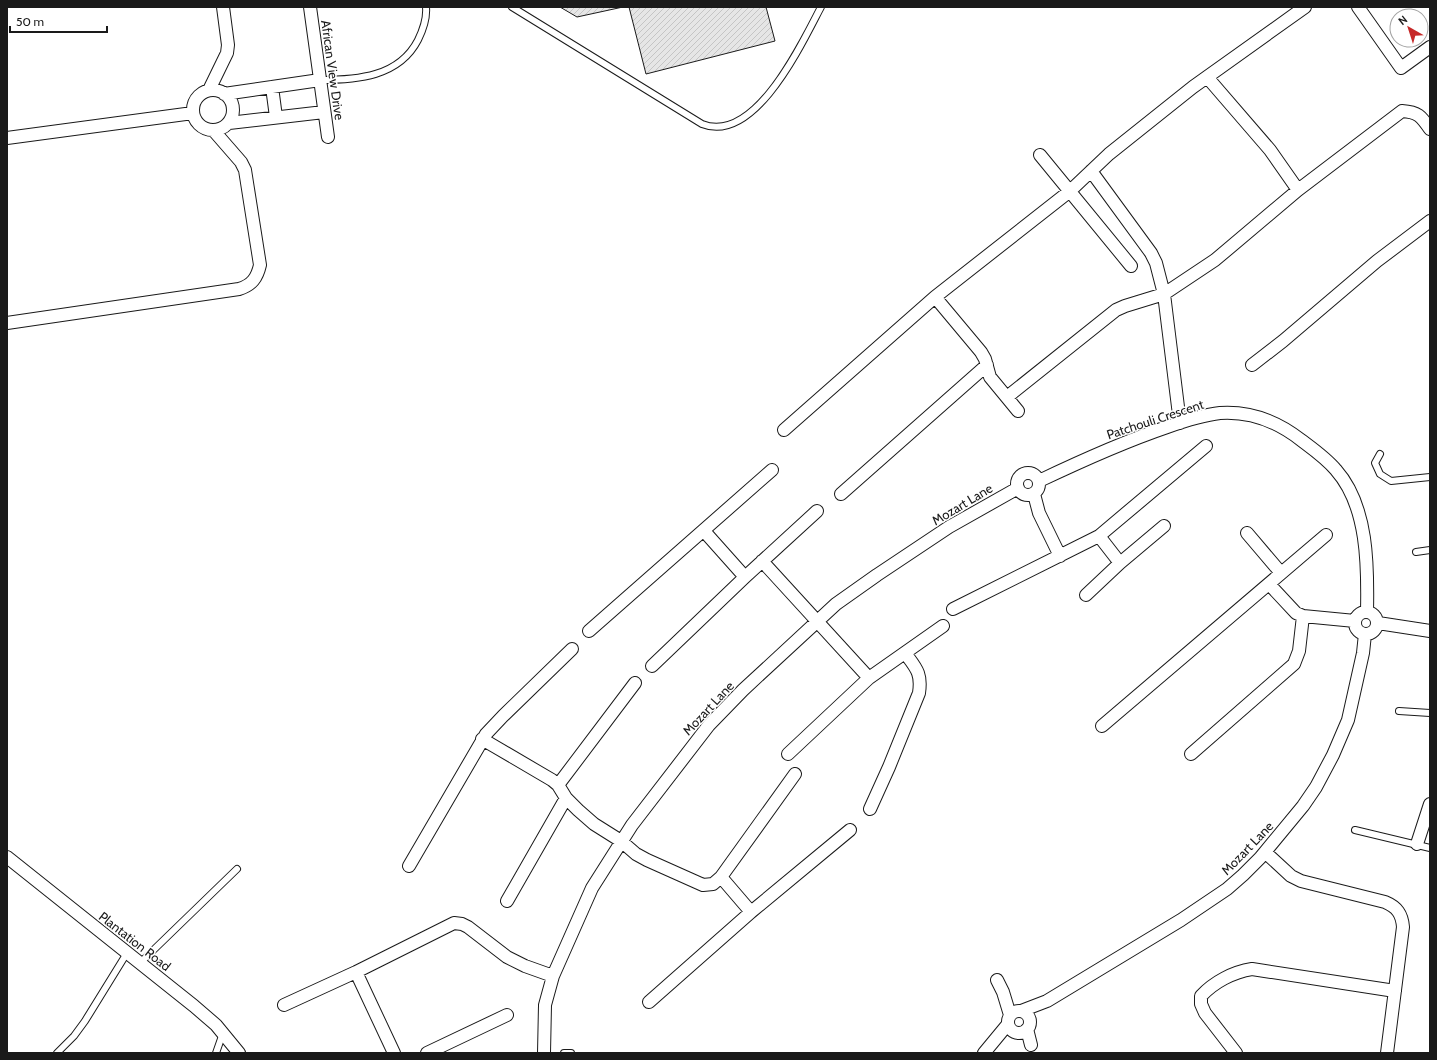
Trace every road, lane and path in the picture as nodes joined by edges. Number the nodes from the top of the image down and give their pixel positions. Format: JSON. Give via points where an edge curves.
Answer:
{"nodes":[{"id":1,"x":223,"y":7,"type":"edge"},
{"id":2,"x":310,"y":7,"type":"edge"},
{"id":3,"x":426,"y":7,"type":"edge"},
{"id":4,"x":512,"y":7,"type":"edge"},
{"id":5,"x":821,"y":7,"type":"edge"},
{"id":6,"x":1306,"y":7,"type":"edge"},
{"id":7,"x":1358,"y":7,"type":"edge"},
{"id":8,"x":1430,"y":47,"type":"edge"},
{"id":9,"x":1207,"y":77,"type":"junction"},
{"id":10,"x":320,"y":80,"type":"junction"},
{"id":11,"x":272,"y":87,"type":"junction"},
{"id":12,"x":209,"y":90,"type":"junction"},
{"id":13,"x":224,"y":94,"type":"junction"},
{"id":14,"x":324,"y":112,"type":"junction"},
{"id":15,"x":193,"y":113,"type":"junction"},
{"id":16,"x":276,"y":117,"type":"junction"},
{"id":17,"x":229,"y":123,"type":"junction"},
{"id":18,"x":1430,"y":129,"type":"edge"},
{"id":19,"x":214,"y":131,"type":"junction"},
{"id":20,"x":328,"y":137,"type":"dead end"},
{"id":21,"x":7,"y":138,"type":"edge"},
{"id":22,"x":1040,"y":155,"type":"dead end"},
{"id":23,"x":1091,"y":171,"type":"junction"},
{"id":24,"x":1298,"y":190,"type":"junction"},
{"id":25,"x":1070,"y":191,"type":"junction"},
{"id":26,"x":1430,"y":221,"type":"edge"},
{"id":27,"x":1131,"y":266,"type":"dead end"},
{"id":28,"x":1164,"y":294,"type":"junction"},
{"id":29,"x":935,"y":296,"type":"junction"},
{"id":30,"x":7,"y":323,"type":"edge"},
{"id":31,"x":987,"y":365,"type":"junction"},
{"id":32,"x":1252,"y":365,"type":"dead end"},
{"id":33,"x":1007,"y":397,"type":"junction"},
{"id":34,"x":1018,"y":411,"type":"dead end"},
{"id":35,"x":1180,"y":423,"type":"junction"},
{"id":36,"x":784,"y":430,"type":"dead end"},
{"id":37,"x":1206,"y":446,"type":"dead end"},
{"id":38,"x":1380,"y":454,"type":"dead end"},
{"id":39,"x":772,"y":470,"type":"dead end"},
{"id":40,"x":1430,"y":478,"type":"edge"},
{"id":41,"x":1039,"y":481,"type":"junction"},
{"id":42,"x":1018,"y":488,"type":"junction"},
{"id":43,"x":841,"y":494,"type":"dead end"},
{"id":44,"x":1034,"y":494,"type":"junction"},
{"id":45,"x":817,"y":511,"type":"dead end"},
{"id":46,"x":1164,"y":526,"type":"dead end"},
{"id":47,"x":704,"y":531,"type":"junction"},
{"id":48,"x":1247,"y":533,"type":"dead end"},
{"id":49,"x":1326,"y":535,"type":"dead end"},
{"id":50,"x":1099,"y":536,"type":"junction"},
{"id":51,"x":1430,"y":550,"type":"edge"},
{"id":52,"x":1416,"y":552,"type":"dead end"},
{"id":53,"x":1060,"y":556,"type":"junction"},
{"id":54,"x":762,"y":561,"type":"junction"},
{"id":55,"x":1120,"y":563,"type":"junction"},
{"id":56,"x":1281,"y":573,"type":"junction"},
{"id":57,"x":745,"y":577,"type":"junction"},
{"id":58,"x":1269,"y":584,"type":"junction"},
{"id":59,"x":1086,"y":595,"type":"dead end"},
{"id":60,"x":953,"y":609,"type":"dead end"},
{"id":61,"x":1367,"y":612,"type":"junction"},
{"id":62,"x":1303,"y":616,"type":"junction"},
{"id":63,"x":818,"y":621,"type":"junction"},
{"id":64,"x":1355,"y":621,"type":"junction"},
{"id":65,"x":1378,"y":623,"type":"junction"},
{"id":66,"x":943,"y":626,"type":"dead end"},
{"id":67,"x":1430,"y":630,"type":"edge"},
{"id":68,"x":589,"y":632,"type":"dead end"},
{"id":69,"x":1365,"y":634,"type":"junction"},
{"id":70,"x":572,"y":649,"type":"dead end"},
{"id":71,"x":905,"y":653,"type":"junction"},
{"id":72,"x":652,"y":666,"type":"dead end"},
{"id":73,"x":869,"y":678,"type":"junction"},
{"id":74,"x":635,"y":683,"type":"dead end"},
{"id":75,"x":1399,"y":711,"type":"dead end"},
{"id":76,"x":1430,"y":713,"type":"edge"},
{"id":77,"x":1102,"y":726,"type":"dead end"},
{"id":78,"x":482,"y":739,"type":"junction"},
{"id":79,"x":788,"y":754,"type":"dead end"},
{"id":80,"x":1191,"y":754,"type":"dead end"},
{"id":81,"x":795,"y":774,"type":"dead end"},
{"id":82,"x":558,"y":785,"type":"junction"},
{"id":83,"x":566,"y":798,"type":"junction"},
{"id":84,"x":1430,"y":804,"type":"edge"},
{"id":85,"x":870,"y":809,"type":"dead end"},
{"id":86,"x":850,"y":830,"type":"dead end"},
{"id":87,"x":1355,"y":830,"type":"dead end"},
{"id":88,"x":621,"y":841,"type":"junction"},
{"id":89,"x":1417,"y":844,"type":"junction"},
{"id":90,"x":1430,"y":848,"type":"edge"},
{"id":91,"x":1265,"y":852,"type":"junction"},
{"id":92,"x":7,"y":857,"type":"edge"},
{"id":93,"x":409,"y":866,"type":"dead end"},
{"id":94,"x":237,"y":869,"type":"dead end"},
{"id":95,"x":721,"y":877,"type":"junction"},
{"id":96,"x":507,"y":901,"type":"dead end"},
{"id":97,"x":751,"y":912,"type":"junction"},
{"id":98,"x":127,"y":953,"type":"junction"},
{"id":99,"x":140,"y":963,"type":"junction"},
{"id":100,"x":356,"y":972,"type":"junction"},
{"id":101,"x":553,"y":976,"type":"junction"},
{"id":102,"x":998,"y":980,"type":"dead end"},
{"id":103,"x":1395,"y":992,"type":"junction"},
{"id":104,"x":1047,"y":1001,"type":"junction"},
{"id":105,"x":649,"y":1002,"type":"dead end"},
{"id":106,"x":284,"y":1005,"type":"dead end"},
{"id":107,"x":507,"y":1015,"type":"dead end"},
{"id":108,"x":1018,"y":1022,"type":"junction"},
{"id":109,"x":223,"y":1033,"type":"junction"},
{"id":110,"x":1031,"y":1044,"type":"dead end"},
{"id":111,"x":546,"y":1051,"type":"edge"},
{"id":112,"x":57,"y":1053,"type":"edge"},
{"id":113,"x":216,"y":1053,"type":"edge"},
{"id":114,"x":239,"y":1053,"type":"edge"},
{"id":115,"x":394,"y":1053,"type":"edge"},
{"id":116,"x":428,"y":1053,"type":"edge"},
{"id":117,"x":564,"y":1053,"type":"edge"},
{"id":118,"x":571,"y":1053,"type":"edge"},
{"id":119,"x":984,"y":1053,"type":"edge"},
{"id":120,"x":1236,"y":1053,"type":"edge"},
{"id":121,"x":1387,"y":1053,"type":"edge"}],
"edges":[{"from":1,"to":12,"type":"street","via":[[228,53]]},
{"from":2,"to":10,"type":"street","name":"African View Drive"},
{"from":3,"to":10,"type":"lane","via":[[423,28],[416,43],[396,65],[370,76],[347,80]]},
{"from":4,"to":5,"type":"lane","via":[[702,124],[716,128],[738,121],[766,98],[779,81]]},
{"from":6,"to":9,"type":"street"},
{"from":7,"to":8,"type":"street","via":[[1400,68]]},
{"from":9,"to":23,"type":"street"},
{"from":9,"to":24,"type":"street","via":[[1270,150]]},
{"from":10,"to":11,"type":"street"},
{"from":10,"to":14,"type":"street","name":"African View Drive"},
{"from":11,"to":13,"type":"street"},
{"from":11,"to":16,"type":"street"},
{"from":12,"to":13,"type":"street"},
{"from":12,"to":15,"type":"street","via":[[197,97]]},
{"from":13,"to":17,"type":"street","via":[[233,107]]},
{"from":14,"to":16,"type":"street"},
{"from":14,"to":20,"type":"street","name":"African View Drive"},
{"from":15,"to":19,"type":"street","via":[[201,127]]},
{"from":15,"to":21,"type":"street"},
{"from":16,"to":17,"type":"street"},
{"from":17,"to":19,"type":"street"},
{"from":18,"to":24,"type":"street","via":[[1414,112],[1402,111]]},
{"from":19,"to":30,"type":"street","via":[[245,170],[260,265],[253,282],[239,289]]},
{"from":22,"to":25,"type":"street"},
{"from":23,"to":25,"type":"street"},
{"from":23,"to":28,"type":"street","via":[[1151,253]]},
{"from":24,"to":28,"type":"street","via":[[1215,260]]},
{"from":25,"to":27,"type":"street"},
{"from":25,"to":29,"type":"street"},
{"from":26,"to":32,"type":"street","via":[[1377,261]]},
{"from":28,"to":33,"type":"street","via":[[1116,310]]},
{"from":28,"to":35,"type":"street"},
{"from":29,"to":31,"type":"street","via":[[981,352]]},
{"from":29,"to":36,"type":"street"},
{"from":31,"to":33,"type":"street","via":[[992,380]]},
{"from":31,"to":43,"type":"street"},
{"from":33,"to":34,"type":"street"},
{"from":35,"to":41,"type":"street","name":"Patchouli Crescent","via":[[1116,445]]},
{"from":35,"to":61,"type":"street","name":"Patchouli Crescent","via":[[1219,413],[1258,417],[1286,430],[1336,469],[1352,494],[1363,530]]},
{"from":37,"to":50,"type":"street"},
{"from":38,"to":40,"type":"lane","via":[[1375,463],[1380,474],[1391,481]]},
{"from":39,"to":47,"type":"street"},
{"from":41,"to":42,"type":"street","via":[[1031,473],[1023,474],[1018,480]]},
{"from":41,"to":44,"type":"street"},
{"from":42,"to":44,"type":"street","via":[[1020,493],[1030,496]]},
{"from":42,"to":63,"type":"street","name":"Mozart Lane","via":[[943,531],[865,583]]},
{"from":44,"to":53,"type":"street","via":[[1039,513]]},
{"from":45,"to":54,"type":"street"},
{"from":46,"to":55,"type":"street"},
{"from":47,"to":57,"type":"street"},
{"from":47,"to":68,"type":"street"},
{"from":48,"to":56,"type":"street"},
{"from":49,"to":56,"type":"street"},
{"from":50,"to":53,"type":"street"},
{"from":50,"to":55,"type":"street"},
{"from":51,"to":52,"type":"lane"},
{"from":53,"to":60,"type":"street"},
{"from":54,"to":57,"type":"street"},
{"from":54,"to":63,"type":"street"},
{"from":55,"to":59,"type":"street"},
{"from":56,"to":58,"type":"street"},
{"from":57,"to":72,"type":"street"},
{"from":58,"to":62,"type":"street","via":[[1296,614]]},
{"from":58,"to":77,"type":"street"},
{"from":61,"to":64,"type":"street","via":[[1358,615]]},
{"from":61,"to":65,"type":"street","via":[[1375,615]]},
{"from":62,"to":64,"type":"street"},
{"from":62,"to":80,"type":"street","via":[[1299,651],[1294,664]]},
{"from":63,"to":73,"type":"street"},
{"from":63,"to":88,"type":"street","name":"Mozart Lane","via":[[718,715],[686,753]]},
{"from":64,"to":69,"type":"street","via":[[1359,631]]},
{"from":65,"to":67,"type":"street"},
{"from":65,"to":69,"type":"street","via":[[1375,630]]},
{"from":66,"to":71,"type":"street"},
{"from":69,"to":91,"type":"street","name":"Mozart Lane","via":[[1348,720],[1336,750],[1303,806]]},
{"from":70,"to":78,"type":"street"},
{"from":71,"to":73,"type":"street"},
{"from":71,"to":85,"type":"street","via":[[920,677],[919,693]]},
{"from":73,"to":79,"type":"street"},
{"from":74,"to":82,"type":"street"},
{"from":75,"to":76,"type":"lane"},
{"from":78,"to":82,"type":"street"},
{"from":78,"to":93,"type":"street"},
{"from":81,"to":95,"type":"street"},
{"from":82,"to":83,"type":"street"},
{"from":83,"to":88,"type":"street","via":[[588,820]]},
{"from":83,"to":96,"type":"street"},
{"from":84,"to":89,"type":"street"},
{"from":86,"to":97,"type":"street"},
{"from":87,"to":89,"type":"lane"},
{"from":88,"to":95,"type":"street","via":[[636,854],[699,884],[708,885]]},
{"from":88,"to":101,"type":"street","name":"Mozart Lane","via":[[590,894]]},
{"from":89,"to":90,"type":"lane"},
{"from":91,"to":103,"type":"street","via":[[1291,876],[1301,881],[1385,902],[1399,911],[1403,927]]},
{"from":91,"to":104,"type":"street","name":"Mozart Lane","via":[[1227,889],[1162,932]]},
{"from":92,"to":98,"type":"street","name":"Plantation Road"},
{"from":94,"to":99,"type":"lane"},
{"from":95,"to":97,"type":"street"},
{"from":97,"to":105,"type":"street"},
{"from":98,"to":99,"type":"street","name":"Plantation Road"},
{"from":98,"to":112,"type":"lane","via":[[85,1021]]},
{"from":99,"to":109,"type":"street","name":"Plantation Road"},
{"from":100,"to":101,"type":"street","via":[[447,925],[458,922],[507,957]]},
{"from":100,"to":106,"type":"street"},
{"from":100,"to":115,"type":"street"},
{"from":101,"to":111,"type":"street","name":"Mozart Lane","via":[[545,1005]]},
{"from":102,"to":108,"type":"street"},
{"from":103,"to":120,"type":"street","via":[[1252,969],[1239,971],[1209,988],[1201,996],[1205,1012]]},
{"from":103,"to":121,"type":"street"},
{"from":104,"to":108,"type":"street"},
{"from":104,"to":108,"type":"street"},
{"from":107,"to":116,"type":"street"},
{"from":108,"to":110,"type":"street"},
{"from":108,"to":119,"type":"street","via":[[996,1038]]},
{"from":109,"to":113,"type":"lane"},
{"from":109,"to":114,"type":"street","name":"Plantation Road"},
{"from":117,"to":118,"type":"lane"}]}
